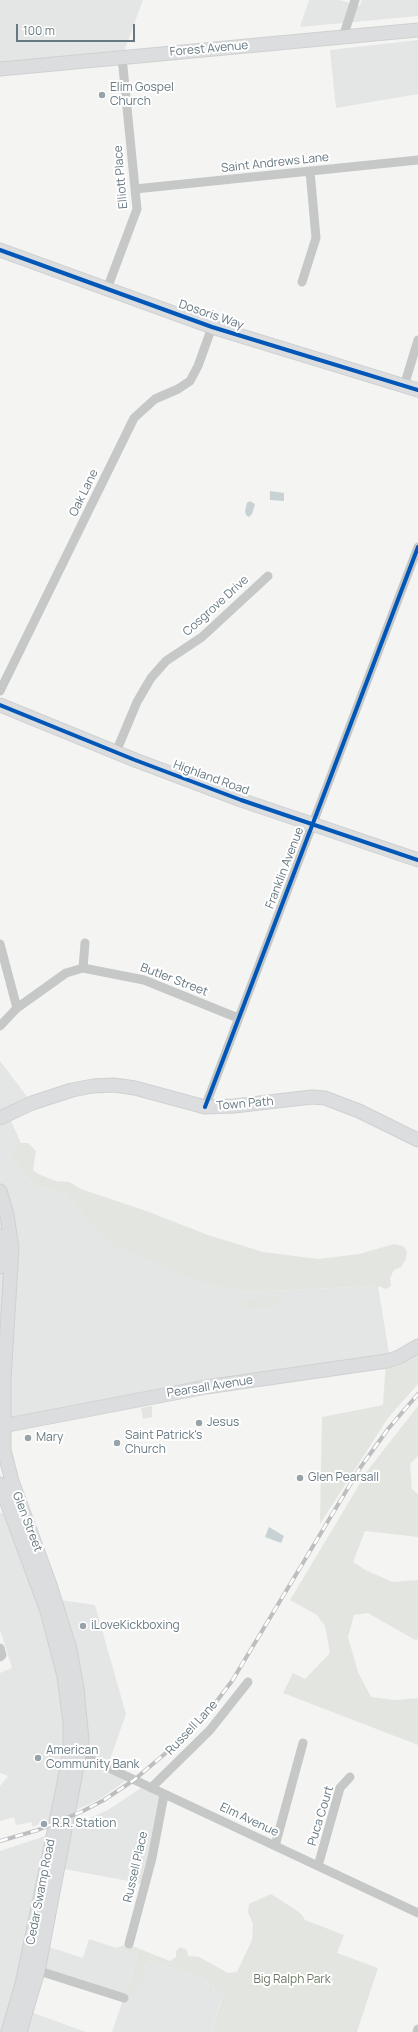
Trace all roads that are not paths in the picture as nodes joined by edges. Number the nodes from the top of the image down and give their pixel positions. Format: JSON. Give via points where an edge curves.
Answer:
{"nodes":[{"id":1,"x":355,"y":0,"type":"edge"},
{"id":2,"x":418,"y":30,"type":"edge"},
{"id":3,"x":343,"y":37,"type":"junction"},
{"id":4,"x":122,"y":57,"type":"junction"},
{"id":5,"x":0,"y":69,"type":"edge"},
{"id":6,"x":418,"y":160,"type":"edge"},
{"id":7,"x":310,"y":171,"type":"junction"},
{"id":8,"x":135,"y":189,"type":"junction"},
{"id":9,"x":0,"y":250,"type":"edge"},
{"id":10,"x":302,"y":282,"type":"dead end"},
{"id":11,"x":106,"y":289,"type":"junction"},
{"id":12,"x":212,"y":327,"type":"junction"},
{"id":13,"x":418,"y":340,"type":"edge"},
{"id":14,"x":404,"y":386,"type":"junction"},
{"id":15,"x":418,"y":390,"type":"edge"},
{"id":16,"x":418,"y":547,"type":"edge"},
{"id":17,"x":268,"y":576,"type":"dead end"},
{"id":18,"x":0,"y":691,"type":"edge"},
{"id":19,"x":0,"y":705,"type":"edge"},
{"id":20,"x":116,"y":752,"type":"junction"},
{"id":21,"x":312,"y":824,"type":"junction"},
{"id":22,"x":418,"y":860,"type":"edge"},
{"id":23,"x":85,"y":943,"type":"dead end"},
{"id":24,"x":0,"y":944,"type":"edge"},
{"id":25,"x":83,"y":968,"type":"junction"},
{"id":26,"x":17,"y":1008,"type":"junction"},
{"id":27,"x":238,"y":1018,"type":"junction"},
{"id":28,"x":0,"y":1026,"type":"edge"},
{"id":29,"x":205,"y":1107,"type":"junction"},
{"id":30,"x":0,"y":1118,"type":"edge"},
{"id":31,"x":418,"y":1140,"type":"edge"},
{"id":32,"x":0,"y":1191,"type":"edge"},
{"id":33,"x":4,"y":1221,"type":"edge"},
{"id":34,"x":0,"y":1236,"type":"edge"},
{"id":35,"x":0,"y":1249,"type":"edge"},
{"id":36,"x":0,"y":1267,"type":"edge"},
{"id":37,"x":5,"y":1291,"type":"edge"},
{"id":38,"x":418,"y":1346,"type":"edge"},
{"id":39,"x":2,"y":1425,"type":"edge"},
{"id":40,"x":0,"y":1484,"type":"edge"},
{"id":41,"x":11,"y":1511,"type":"edge"},
{"id":42,"x":0,"y":1648,"type":"edge"},
{"id":43,"x":0,"y":1657,"type":"edge"},
{"id":44,"x":248,"y":1682,"type":"dead end"},
{"id":45,"x":303,"y":1743,"type":"dead end"},
{"id":46,"x":75,"y":1752,"type":"junction"},
{"id":47,"x":350,"y":1777,"type":"dead end"},
{"id":48,"x":151,"y":1788,"type":"junction"},
{"id":49,"x":164,"y":1795,"type":"junction"},
{"id":50,"x":275,"y":1846,"type":"junction"},
{"id":51,"x":318,"y":1866,"type":"junction"},
{"id":52,"x":418,"y":1913,"type":"edge"},
{"id":53,"x":129,"y":1944,"type":"dead end"},
{"id":54,"x":32,"y":1969,"type":"junction"},
{"id":55,"x":124,"y":1998,"type":"dead end"},
{"id":56,"x":418,"y":2029,"type":"edge"},
{"id":57,"x":8,"y":2032,"type":"edge"},
{"id":58,"x":20,"y":2032,"type":"edge"},
{"id":59,"x":417,"y":2032,"type":"edge"}],
"edges":[{"from":1,"to":3,"type":"street"},
{"from":2,"to":3,"type":"main road","name":"Forest Avenue"},
{"from":3,"to":4,"type":"main road","name":"Forest Avenue"},
{"from":4,"to":5,"type":"main road","name":"Forest Avenue"},
{"from":4,"to":8,"type":"street","name":"Elliott Place"},
{"from":6,"to":7,"type":"street","name":"Saint Andrews Lane"},
{"from":7,"to":8,"type":"street","name":"Saint Andrews Lane"},
{"from":7,"to":10,"type":"street","via":[[316,238]]},
{"from":8,"to":11,"type":"street","name":"Elliott Place","via":[[136,212]]},
{"from":9,"to":11,"type":"main road","name":"Dosoris Way"},
{"from":11,"to":12,"type":"main road","name":"Dosoris Way"},
{"from":12,"to":14,"type":"main road","name":"Dosoris Way"},
{"from":12,"to":18,"type":"street","name":"Oak Lane","via":[[190,381],[156,398],[134,418]]},
{"from":13,"to":14,"type":"street"},
{"from":14,"to":15,"type":"main road","name":"Dosoris Way"},
{"from":16,"to":21,"type":"street","name":"Franklin Avenue"},
{"from":17,"to":20,"type":"street","name":"Cosgrove Drive","via":[[202,637],[166,661],[151,678],[137,702]]},
{"from":19,"to":20,"type":"main road","name":"Highland Road"},
{"from":20,"to":21,"type":"main road","name":"Highland Road"},
{"from":21,"to":22,"type":"main road","name":"Highland Road"},
{"from":21,"to":27,"type":"street","name":"Franklin Avenue"},
{"from":23,"to":25,"type":"street"},
{"from":24,"to":26,"type":"street"},
{"from":25,"to":26,"type":"street","name":"Butler Street","via":[[66,973]]},
{"from":25,"to":27,"type":"street","name":"Butler Street","via":[[144,980]]},
{"from":26,"to":28,"type":"street","name":"Butler Street"},
{"from":27,"to":29,"type":"street","name":"Franklin Avenue"},
{"from":29,"to":30,"type":"main road","name":"Town Path","via":[[135,1088],[93,1086],[38,1101]]},
{"from":29,"to":31,"type":"main road","name":"Town Path","via":[[325,1098],[359,1111]]},
{"from":32,"to":33,"type":"main road","name":"Glen Street"},
{"from":33,"to":37,"type":"main road","name":"Glen Street","via":[[12,1248]]},
{"from":34,"to":35,"type":"main road"},
{"from":35,"to":36,"type":"main road"},
{"from":37,"to":39,"type":"main road","name":"Glen Street"},
{"from":38,"to":39,"type":"main road","name":"Pearsall Avenue","via":[[387,1361],[206,1386]]},
{"from":39,"to":41,"type":"main road","name":"Glen Street"},
{"from":40,"to":41,"type":"main road","name":"Glen Street"},
{"from":41,"to":46,"type":"main road","name":"Glen Street","via":[[44,1602],[64,1676]]},
{"from":42,"to":43,"type":"street"},
{"from":44,"to":48,"type":"street","name":"Russell Lane","via":[[210,1730]]},
{"from":45,"to":50,"type":"street"},
{"from":46,"to":48,"type":"street","name":"Elm Avenue"},
{"from":46,"to":54,"type":"main road","name":"Cedar Swamp Road"},
{"from":47,"to":51,"type":"street","name":"Puca Court","via":[[340,1788]]},
{"from":48,"to":49,"type":"street","name":"Elm Avenue"},
{"from":49,"to":50,"type":"street","name":"Elm Avenue"},
{"from":49,"to":53,"type":"street","name":"Russell Place","via":[[152,1858]]},
{"from":50,"to":51,"type":"street","name":"Elm Avenue"},
{"from":51,"to":52,"type":"street","name":"Elm Avenue"},
{"from":54,"to":55,"type":"street"},
{"from":54,"to":57,"type":"main road","name":"Cedar Swamp Road"},
{"from":54,"to":58,"type":"main road","name":"Cedar Swamp Road"},
{"from":56,"to":59,"type":"street"}]}
